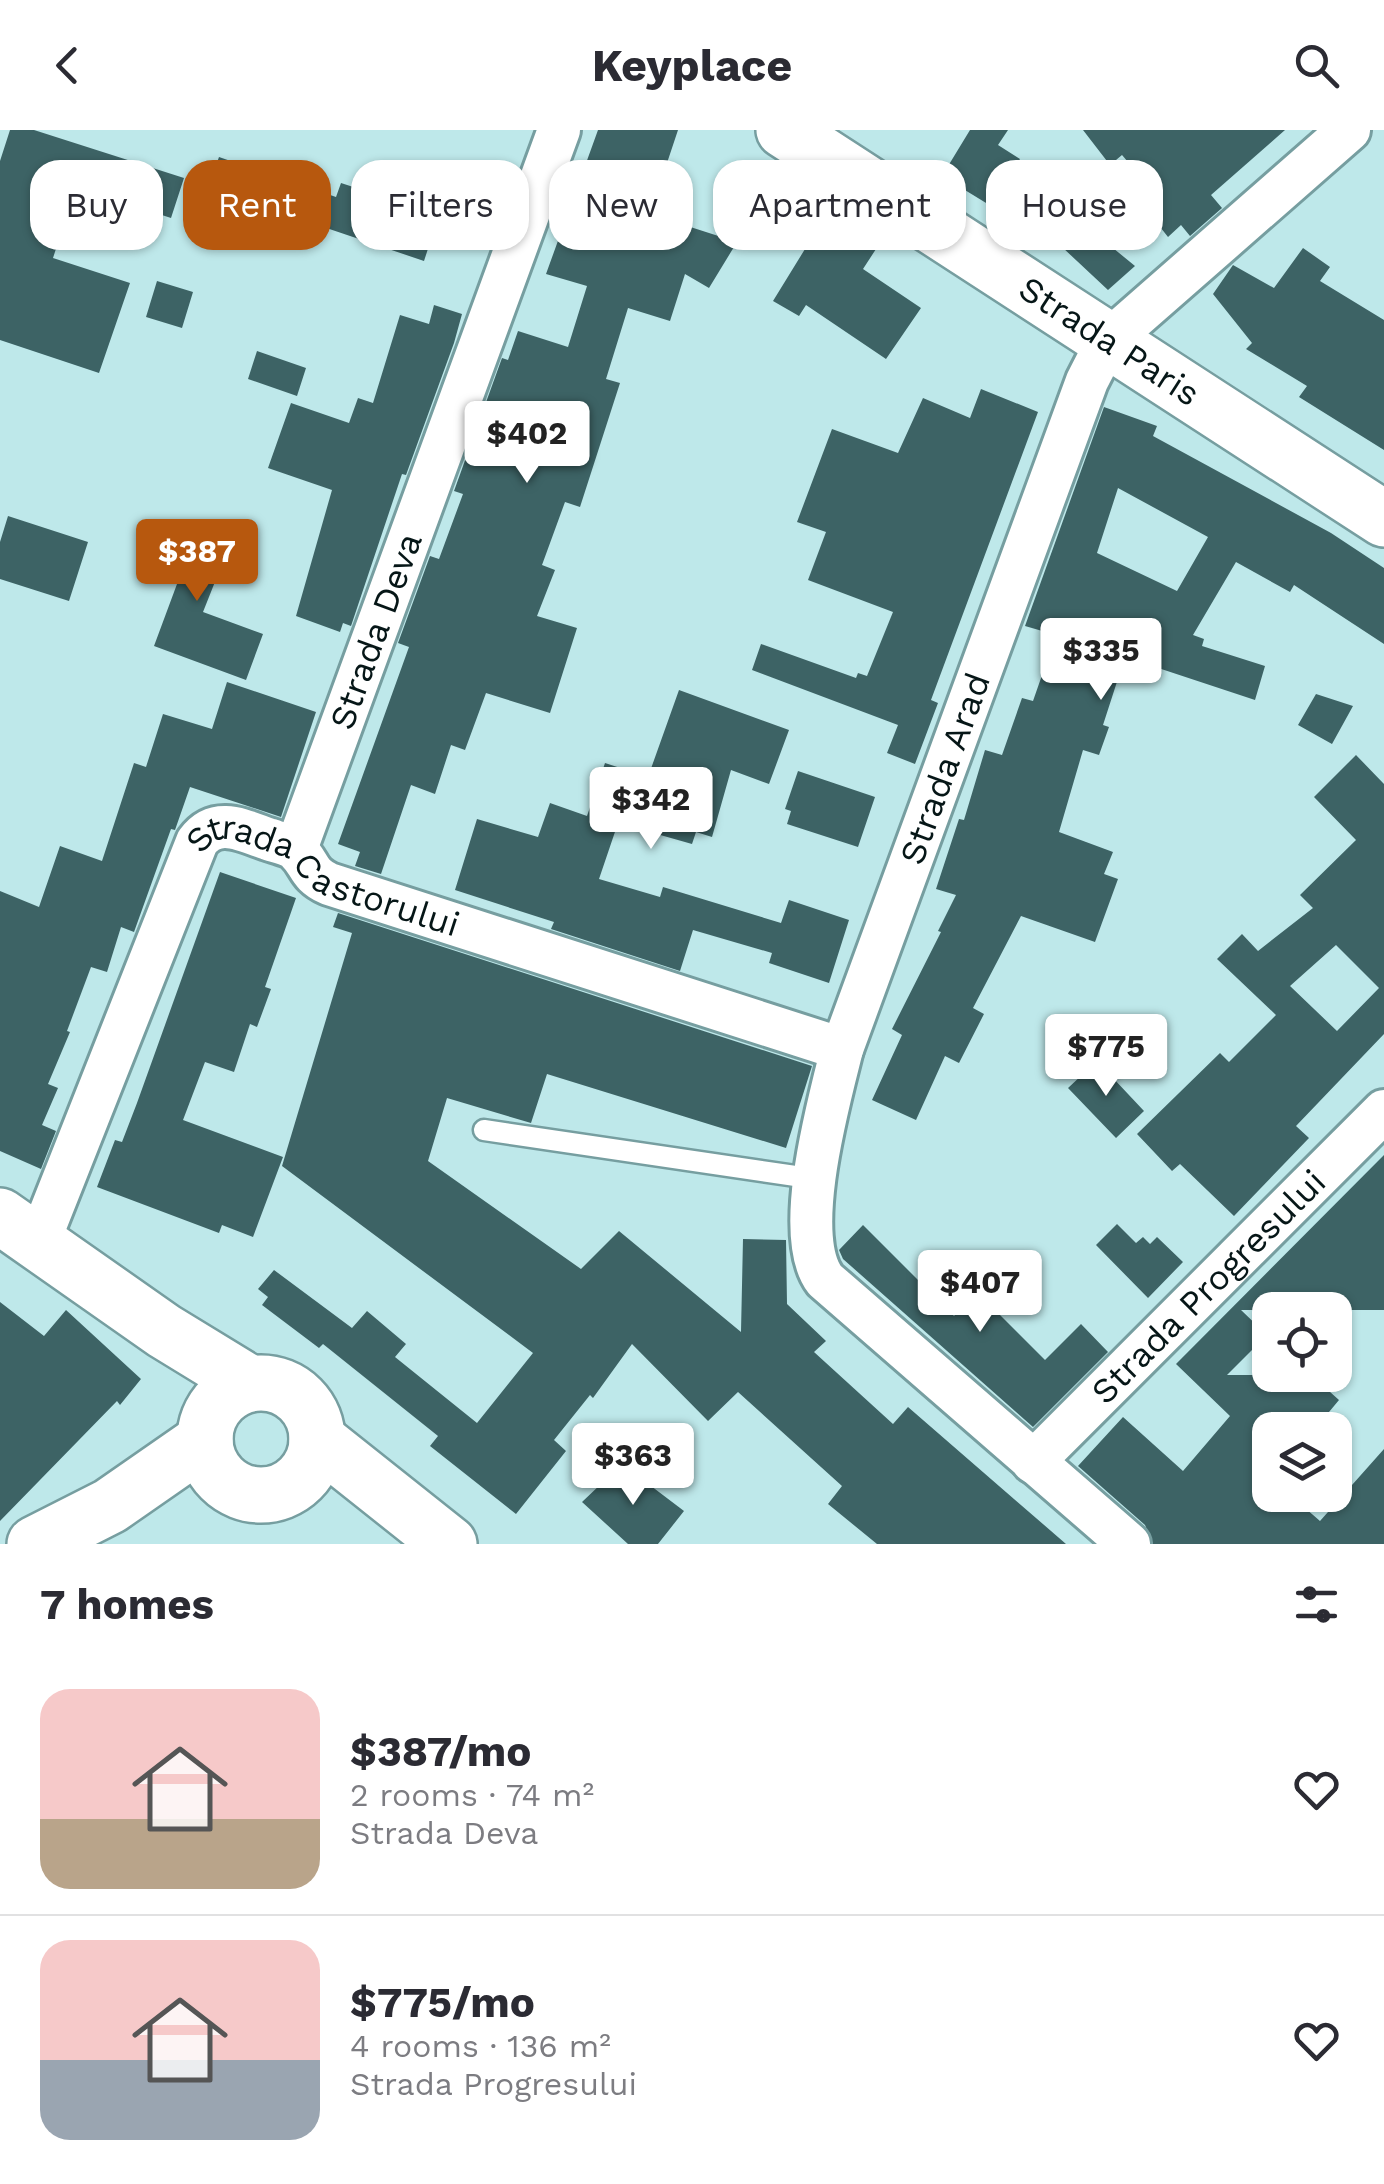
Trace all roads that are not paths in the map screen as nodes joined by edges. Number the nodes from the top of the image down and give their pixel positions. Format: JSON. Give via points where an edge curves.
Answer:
{"nodes":[{"id":1,"x":559,"y":130,"type":"edge"},
{"id":2,"x":784,"y":130,"type":"edge"},
{"id":3,"x":1349,"y":130,"type":"edge"},
{"id":4,"x":1107,"y":342,"type":"junction"},
{"id":5,"x":1384,"y":520,"type":"edge"},
{"id":6,"x":296,"y":849,"type":"junction"},
{"id":7,"x":842,"y":1049,"type":"junction"},
{"id":8,"x":1384,"y":1111,"type":"edge"},
{"id":9,"x":484,"y":1130,"type":"dead end"},
{"id":10,"x":816,"y":1178,"type":"junction"},
{"id":11,"x":0,"y":1188,"type":"edge"},
{"id":12,"x":49,"y":1242,"type":"edge"},
{"id":13,"x":0,"y":1246,"type":"edge"},
{"id":14,"x":224,"y":1430,"type":"junction"},
{"id":15,"x":317,"y":1438,"type":"junction"},
{"id":16,"x":1033,"y":1462,"type":"junction"},
{"id":17,"x":290,"y":1486,"type":"junction"},
{"id":18,"x":444,"y":1540,"type":"edge"},
{"id":19,"x":35,"y":1544,"type":"edge"},
{"id":20,"x":1129,"y":1544,"type":"edge"}],
"edges":[{"from":1,"to":6,"type":"street","name":"Strada Deva"},
{"from":2,"to":4,"type":"street","name":"Strada Paris"},
{"from":3,"to":4,"type":"street","name":"Strada Arad"},
{"from":4,"to":5,"type":"street","name":"Strada Paris"},
{"from":4,"to":7,"type":"street","name":"Strada Arad","via":[[1087,381]]},
{"from":6,"to":7,"type":"street","name":"Strada Castorului","via":[[310,872],[329,884]]},
{"from":6,"to":12,"type":"street","name":"Strada Castorului","via":[[232,826],[204,832],[197,842]]},
{"from":7,"to":10,"type":"street","name":"Strada Arad"},
{"from":8,"to":16,"type":"street","name":"Strada Progresului"},
{"from":9,"to":10,"type":"lane"},
{"from":10,"to":16,"type":"street","name":"Strada Arad","via":[[816,1269]]},
{"from":11,"to":12,"type":"street"},
{"from":12,"to":13,"type":"street","via":[[30,1260]]},
{"from":12,"to":14,"type":"street","via":[[164,1331]]},
{"from":14,"to":15,"type":"street","via":[[266,1383],[296,1395],[315,1422]]},
{"from":14,"to":17,"type":"street","via":[[260,1495]]},
{"from":14,"to":19,"type":"street","via":[[110,1506]]},
{"from":15,"to":17,"type":"street","via":[[305,1474]]},
{"from":15,"to":18,"type":"street"},
{"from":16,"to":20,"type":"street","name":"Strada Arad"},
{"from":17,"to":18,"type":"street"}]}
